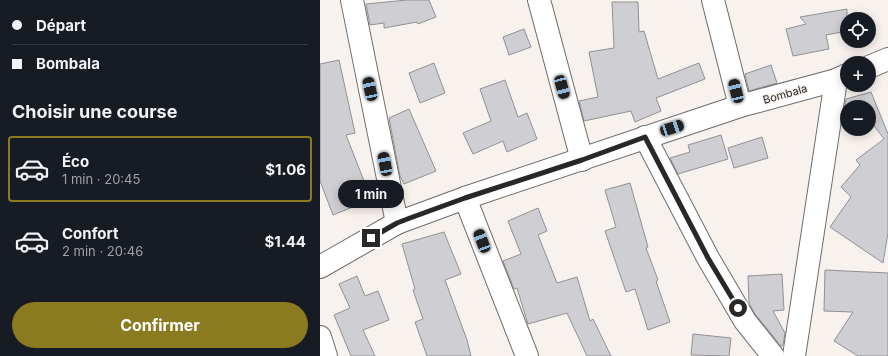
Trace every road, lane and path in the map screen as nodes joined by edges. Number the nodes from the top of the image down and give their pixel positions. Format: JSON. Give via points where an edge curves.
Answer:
{"nodes":[{"id":1,"x":352,"y":0,"type":"edge"},
{"id":2,"x":539,"y":0,"type":"edge"},
{"id":3,"x":713,"y":0,"type":"edge"},
{"id":4,"x":888,"y":59,"type":"edge"},
{"id":5,"x":876,"y":64,"type":"edge"},
{"id":6,"x":840,"y":79,"type":"edge"},
{"id":7,"x":840,"y":90,"type":"edge"},
{"id":8,"x":740,"y":106,"type":"junction"},
{"id":9,"x":645,"y":137,"type":"junction"},
{"id":10,"x":582,"y":160,"type":"junction"},
{"id":11,"x":465,"y":198,"type":"junction"},
{"id":12,"x":397,"y":223,"type":"junction"},
{"id":13,"x":320,"y":267,"type":"edge"},
{"id":14,"x":320,"y":337,"type":"edge"},
{"id":15,"x":326,"y":356,"type":"edge"},
{"id":16,"x":527,"y":356,"type":"edge"},
{"id":17,"x":773,"y":356,"type":"edge"},
{"id":18,"x":794,"y":356,"type":"edge"}],
"edges":[{"from":1,"to":12,"type":"street"},
{"from":2,"to":10,"type":"street"},
{"from":3,"to":8,"type":"street"},
{"from":4,"to":5,"type":"street"},
{"from":6,"to":8,"type":"street","name":"Bombala"},
{"from":7,"to":18,"type":"street"},
{"from":8,"to":9,"type":"street","name":"Bombala"},
{"from":9,"to":10,"type":"street","name":"Bombala"},
{"from":9,"to":17,"type":"street","via":[[708,258],[745,321]]},
{"from":10,"to":11,"type":"street","name":"Bombala"},
{"from":11,"to":12,"type":"street","name":"Bombala"},
{"from":11,"to":16,"type":"street"},
{"from":12,"to":13,"type":"street","name":"Bombala"},
{"from":14,"to":15,"type":"street"}]}
